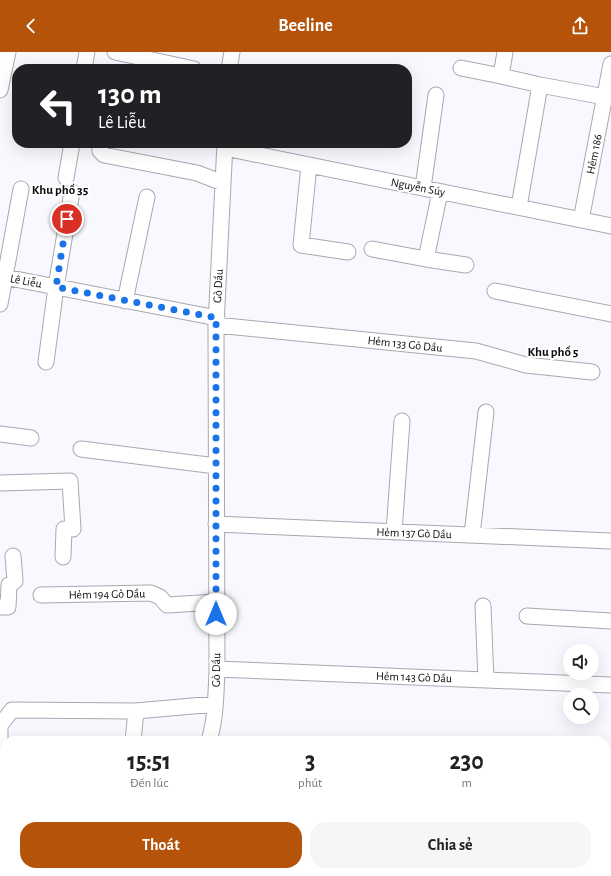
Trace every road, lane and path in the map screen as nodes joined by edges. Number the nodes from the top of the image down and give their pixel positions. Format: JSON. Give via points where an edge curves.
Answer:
{"nodes":[{"id":1,"x":8,"y":52,"type":"edge"},
{"id":2,"x":87,"y":52,"type":"edge"},
{"id":3,"x":115,"y":52,"type":"edge"},
{"id":4,"x":232,"y":52,"type":"edge"},
{"id":5,"x":505,"y":52,"type":"edge"},
{"id":6,"x":85,"y":64,"type":"edge"},
{"id":7,"x":171,"y":64,"type":"edge"},
{"id":8,"x":230,"y":64,"type":"edge"},
{"id":9,"x":611,"y":64,"type":"edge"},
{"id":10,"x":461,"y":68,"type":"dead end"},
{"id":11,"x":501,"y":76,"type":"junction"},
{"id":12,"x":540,"y":85,"type":"junction"},
{"id":13,"x":0,"y":90,"type":"edge"},
{"id":14,"x":436,"y":95,"type":"dead end"},
{"id":15,"x":605,"y":97,"type":"junction"},
{"id":16,"x":72,"y":148,"type":"edge"},
{"id":17,"x":100,"y":148,"type":"edge"},
{"id":18,"x":225,"y":148,"type":"edge"},
{"id":19,"x":234,"y":148,"type":"edge"},
{"id":20,"x":309,"y":165,"type":"junction"},
{"id":21,"x":223,"y":183,"type":"junction"},
{"id":22,"x":423,"y":188,"type":"junction"},
{"id":23,"x":21,"y":189,"type":"dead end"},
{"id":24,"x":440,"y":192,"type":"junction"},
{"id":25,"x":147,"y":197,"type":"dead end"},
{"id":26,"x":518,"y":207,"type":"junction"},
{"id":27,"x":581,"y":220,"type":"junction"},
{"id":28,"x":611,"y":226,"type":"edge"},
{"id":29,"x":372,"y":249,"type":"dead end"},
{"id":30,"x":348,"y":252,"type":"dead end"},
{"id":31,"x":426,"y":259,"type":"junction"},
{"id":32,"x":466,"y":265,"type":"dead end"},
{"id":33,"x":2,"y":276,"type":"edge"},
{"id":34,"x":56,"y":287,"type":"junction"},
{"id":35,"x":495,"y":291,"type":"dead end"},
{"id":36,"x":125,"y":300,"type":"junction"},
{"id":37,"x":0,"y":304,"type":"edge"},
{"id":38,"x":611,"y":314,"type":"edge"},
{"id":39,"x":216,"y":322,"type":"junction"},
{"id":40,"x":46,"y":362,"type":"dead end"},
{"id":41,"x":592,"y":372,"type":"dead end"},
{"id":42,"x":486,"y":412,"type":"dead end"},
{"id":43,"x":402,"y":421,"type":"dead end"},
{"id":44,"x":0,"y":434,"type":"edge"},
{"id":45,"x":31,"y":438,"type":"dead end"},
{"id":46,"x":81,"y":449,"type":"dead end"},
{"id":47,"x":216,"y":466,"type":"junction"},
{"id":48,"x":0,"y":482,"type":"edge"},
{"id":49,"x":216,"y":524,"type":"junction"},
{"id":50,"x":394,"y":532,"type":"junction"},
{"id":51,"x":472,"y":535,"type":"junction"},
{"id":52,"x":611,"y":541,"type":"edge"},
{"id":53,"x":13,"y":556,"type":"dead end"},
{"id":54,"x":63,"y":557,"type":"dead end"},
{"id":55,"x":41,"y":595,"type":"dead end"},
{"id":56,"x":216,"y":602,"type":"junction"},
{"id":57,"x":483,"y":606,"type":"dead end"},
{"id":58,"x":0,"y":607,"type":"edge"},
{"id":59,"x":527,"y":616,"type":"dead end"},
{"id":60,"x":611,"y":621,"type":"edge"},
{"id":61,"x":216,"y":669,"type":"junction"},
{"id":62,"x":486,"y":680,"type":"junction"},
{"id":63,"x":611,"y":685,"type":"edge"},
{"id":64,"x":216,"y":704,"type":"junction"},
{"id":65,"x":136,"y":711,"type":"junction"},
{"id":66,"x":0,"y":724,"type":"edge"},
{"id":67,"x":134,"y":736,"type":"edge"},
{"id":68,"x":210,"y":736,"type":"edge"},
{"id":69,"x":0,"y":801,"type":"edge"}],
"edges":[{"from":1,"to":13,"type":"street"},
{"from":2,"to":6,"type":"street"},
{"from":3,"to":7,"type":"street"},
{"from":4,"to":8,"type":"street"},
{"from":5,"to":11,"type":"street"},
{"from":9,"to":15,"type":"street","name":"Hẻm 186"},
{"from":10,"to":11,"type":"street"},
{"from":11,"to":12,"type":"street"},
{"from":12,"to":15,"type":"street"},
{"from":12,"to":26,"type":"street"},
{"from":14,"to":22,"type":"street"},
{"from":15,"to":27,"type":"street","name":"Hẻm 186"},
{"from":16,"to":34,"type":"street"},
{"from":17,"to":21,"type":"street","via":[[104,155],[197,174]]},
{"from":18,"to":21,"type":"street","name":"Gò Dầu"},
{"from":19,"to":20,"type":"street","name":"Nguyễn Súy"},
{"from":20,"to":22,"type":"street","name":"Nguyễn Súy"},
{"from":20,"to":30,"type":"street","via":[[301,245]]},
{"from":21,"to":39,"type":"street","name":"Gò Dầu"},
{"from":22,"to":24,"type":"street","name":"Nguyễn Súy"},
{"from":23,"to":33,"type":"street"},
{"from":24,"to":26,"type":"street","name":"Nguyễn Súy"},
{"from":24,"to":31,"type":"street"},
{"from":25,"to":36,"type":"street"},
{"from":26,"to":27,"type":"street","name":"Nguyễn Súy"},
{"from":27,"to":28,"type":"street","name":"Nguyễn Súy"},
{"from":29,"to":31,"type":"street"},
{"from":31,"to":32,"type":"street"},
{"from":33,"to":34,"type":"street","name":"Lê Liễu"},
{"from":33,"to":37,"type":"street"},
{"from":34,"to":36,"type":"street","name":"Lê Liễu"},
{"from":34,"to":40,"type":"street"},
{"from":35,"to":38,"type":"street"},
{"from":36,"to":39,"type":"street","name":"Lê Liễu"},
{"from":39,"to":41,"type":"street","name":"Hẻm 133 Gò Dầu","via":[[476,351],[526,365]]},
{"from":39,"to":47,"type":"street","name":"Gò Dầu"},
{"from":42,"to":51,"type":"street"},
{"from":43,"to":50,"type":"street"},
{"from":44,"to":45,"type":"street"},
{"from":46,"to":47,"type":"street"},
{"from":47,"to":49,"type":"street","name":"Gò Dầu"},
{"from":48,"to":54,"type":"street","via":[[70,481],[73,529],[64,529]]},
{"from":49,"to":50,"type":"street","name":"Hẻm 137 Gò Dầu"},
{"from":49,"to":56,"type":"street","name":"Gò Dầu"},
{"from":50,"to":51,"type":"street","name":"Hẻm 137 Gò Dầu"},
{"from":51,"to":52,"type":"street","name":"Hẻm 137 Gò Dầu"},
{"from":53,"to":58,"type":"street","via":[[15,581],[9,585],[8,607]]},
{"from":55,"to":56,"type":"street","name":"Hẻm 194 Gò Dầu","via":[[151,593],[167,604]]},
{"from":56,"to":61,"type":"street","name":"Gò Dầu"},
{"from":57,"to":62,"type":"street"},
{"from":59,"to":60,"type":"street"},
{"from":61,"to":62,"type":"street","name":"Hẻm 143 Gò Dầu"},
{"from":61,"to":64,"type":"street","name":"Gò Dầu"},
{"from":62,"to":63,"type":"street","name":"Hẻm 143 Gò Dầu"},
{"from":64,"to":65,"type":"street"},
{"from":64,"to":68,"type":"street","name":"Gò Dầu"},
{"from":65,"to":66,"type":"street","via":[[12,710]]},
{"from":65,"to":67,"type":"street"},
{"from":66,"to":69,"type":"street"}]}
